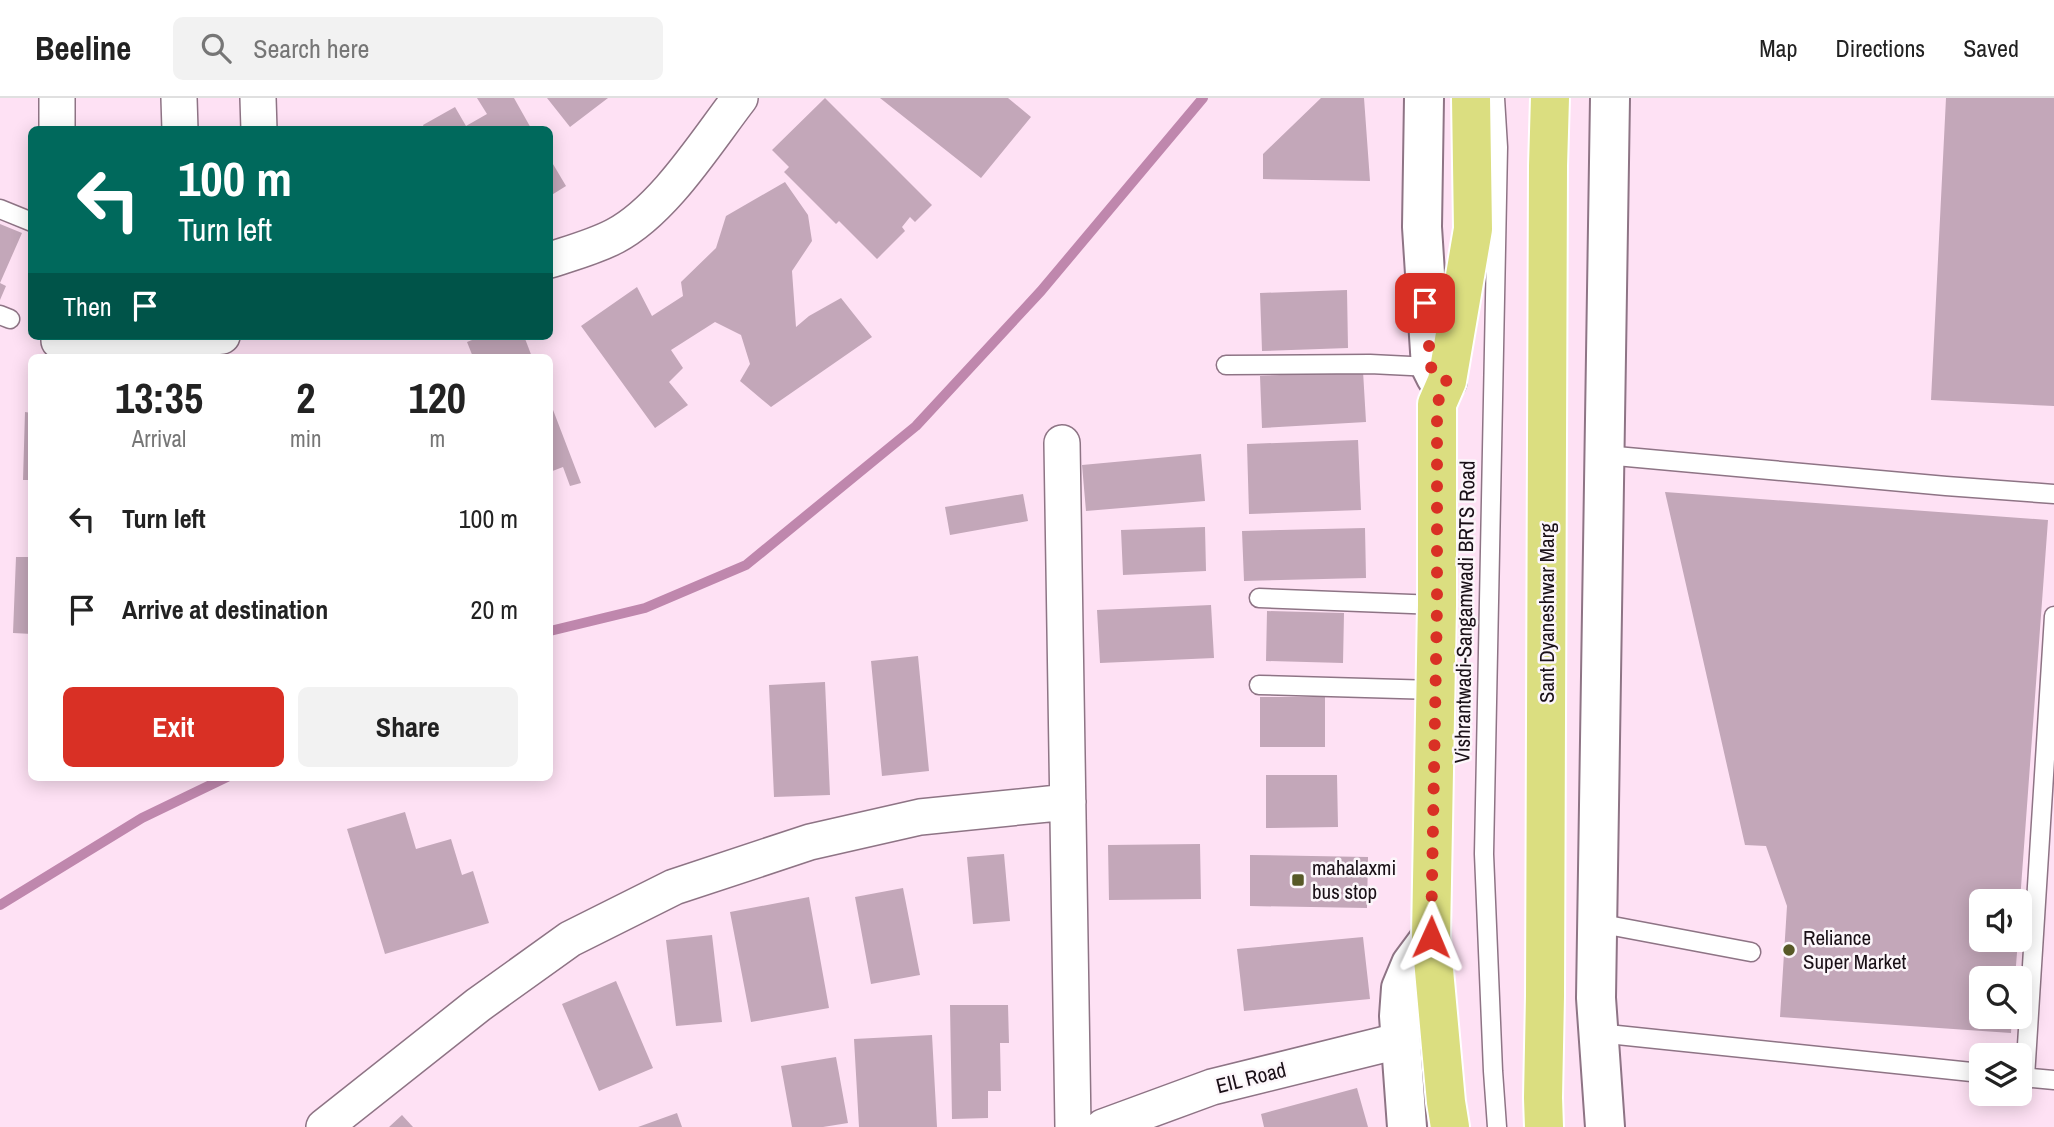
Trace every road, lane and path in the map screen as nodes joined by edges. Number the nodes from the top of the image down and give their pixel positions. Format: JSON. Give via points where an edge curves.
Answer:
{"nodes":[{"id":1,"x":57,"y":98,"type":"edge"},
{"id":2,"x":179,"y":98,"type":"edge"},
{"id":3,"x":258,"y":98,"type":"edge"},
{"id":4,"x":740,"y":98,"type":"edge"},
{"id":5,"x":1424,"y":98,"type":"edge"},
{"id":6,"x":1471,"y":98,"type":"edge"},
{"id":7,"x":1495,"y":98,"type":"edge"},
{"id":8,"x":1550,"y":98,"type":"edge"},
{"id":9,"x":1610,"y":98,"type":"edge"},
{"id":10,"x":57,"y":126,"type":"edge"},
{"id":11,"x":180,"y":126,"type":"edge"},
{"id":12,"x":259,"y":126,"type":"edge"},
{"id":13,"x":0,"y":209,"type":"edge"},
{"id":14,"x":28,"y":220,"type":"edge"},
{"id":15,"x":553,"y":259,"type":"edge"},
{"id":16,"x":59,"y":340,"type":"edge"},
{"id":17,"x":96,"y":340,"type":"edge"},
{"id":18,"x":1226,"y":365,"type":"dead end"},
{"id":19,"x":1439,"y":374,"type":"junction"},
{"id":20,"x":1062,"y":443,"type":"dead end"},
{"id":21,"x":1605,"y":454,"type":"junction"},
{"id":22,"x":2054,"y":494,"type":"edge"},
{"id":23,"x":1259,"y":597,"type":"dead end"},
{"id":24,"x":1437,"y":605,"type":"junction"},
{"id":25,"x":2054,"y":615,"type":"edge"},
{"id":26,"x":1259,"y":685,"type":"dead end"},
{"id":27,"x":1435,"y":690,"type":"junction"},
{"id":28,"x":1068,"y":802,"type":"junction"},
{"id":29,"x":1597,"y":923,"type":"junction"},
{"id":30,"x":1431,"y":937,"type":"junction"},
{"id":31,"x":1751,"y":952,"type":"dead end"},
{"id":32,"x":1598,"y":1033,"type":"junction"},
{"id":33,"x":1402,"y":1040,"type":"junction"},
{"id":34,"x":2024,"y":1043,"type":"edge"},
{"id":35,"x":1969,"y":1072,"type":"edge"},
{"id":36,"x":2032,"y":1078,"type":"edge"},
{"id":37,"x":2054,"y":1080,"type":"edge"},
{"id":38,"x":324,"y":1127,"type":"edge"},
{"id":39,"x":1073,"y":1127,"type":"edge"},
{"id":40,"x":1103,"y":1127,"type":"edge"},
{"id":41,"x":1407,"y":1127,"type":"edge"},
{"id":42,"x":1450,"y":1127,"type":"edge"},
{"id":43,"x":1497,"y":1127,"type":"edge"},
{"id":44,"x":1544,"y":1127,"type":"edge"},
{"id":45,"x":1605,"y":1127,"type":"edge"}],
"edges":[{"from":1,"to":10,"type":"street"},
{"from":2,"to":11,"type":"street"},
{"from":3,"to":12,"type":"street"},
{"from":4,"to":15,"type":"street","via":[[644,216],[615,236]]},
{"from":5,"to":19,"type":"street","via":[[1422,227]]},
{"from":6,"to":19,"type":"main road","via":[[1473,229]]},
{"from":7,"to":43,"type":"lane","name":"Vishrantwadi-Sangamwadi BRTS Road","via":[[1498,147],[1483,854]]},
{"from":8,"to":44,"type":"main road","name":"Sant Dyaneshwar Marg"},
{"from":9,"to":21,"type":"street"},
{"from":13,"to":14,"type":"lane"},
{"from":16,"to":17,"type":"street"},
{"from":18,"to":19,"type":"lane","via":[[1370,364]]},
{"from":19,"to":24,"type":"main road"},
{"from":20,"to":28,"type":"street"},
{"from":21,"to":22,"type":"lane"},
{"from":21,"to":29,"type":"street"},
{"from":23,"to":24,"type":"lane"},
{"from":24,"to":27,"type":"main road"},
{"from":25,"to":34,"type":"lane"},
{"from":26,"to":27,"type":"lane"},
{"from":27,"to":30,"type":"main road"},
{"from":28,"to":38,"type":"street","via":[[920,817],[810,842],[674,887],[570,939]]},
{"from":28,"to":39,"type":"street"},
{"from":29,"to":31,"type":"lane"},
{"from":29,"to":32,"type":"street"},
{"from":30,"to":33,"type":"street","via":[[1411,964],[1401,988]]},
{"from":30,"to":42,"type":"main road"},
{"from":32,"to":35,"type":"lane"},
{"from":32,"to":45,"type":"street"},
{"from":33,"to":40,"type":"street","name":"EIL Road","via":[[1212,1087]]},
{"from":33,"to":41,"type":"street"},
{"from":36,"to":37,"type":"lane"}]}
